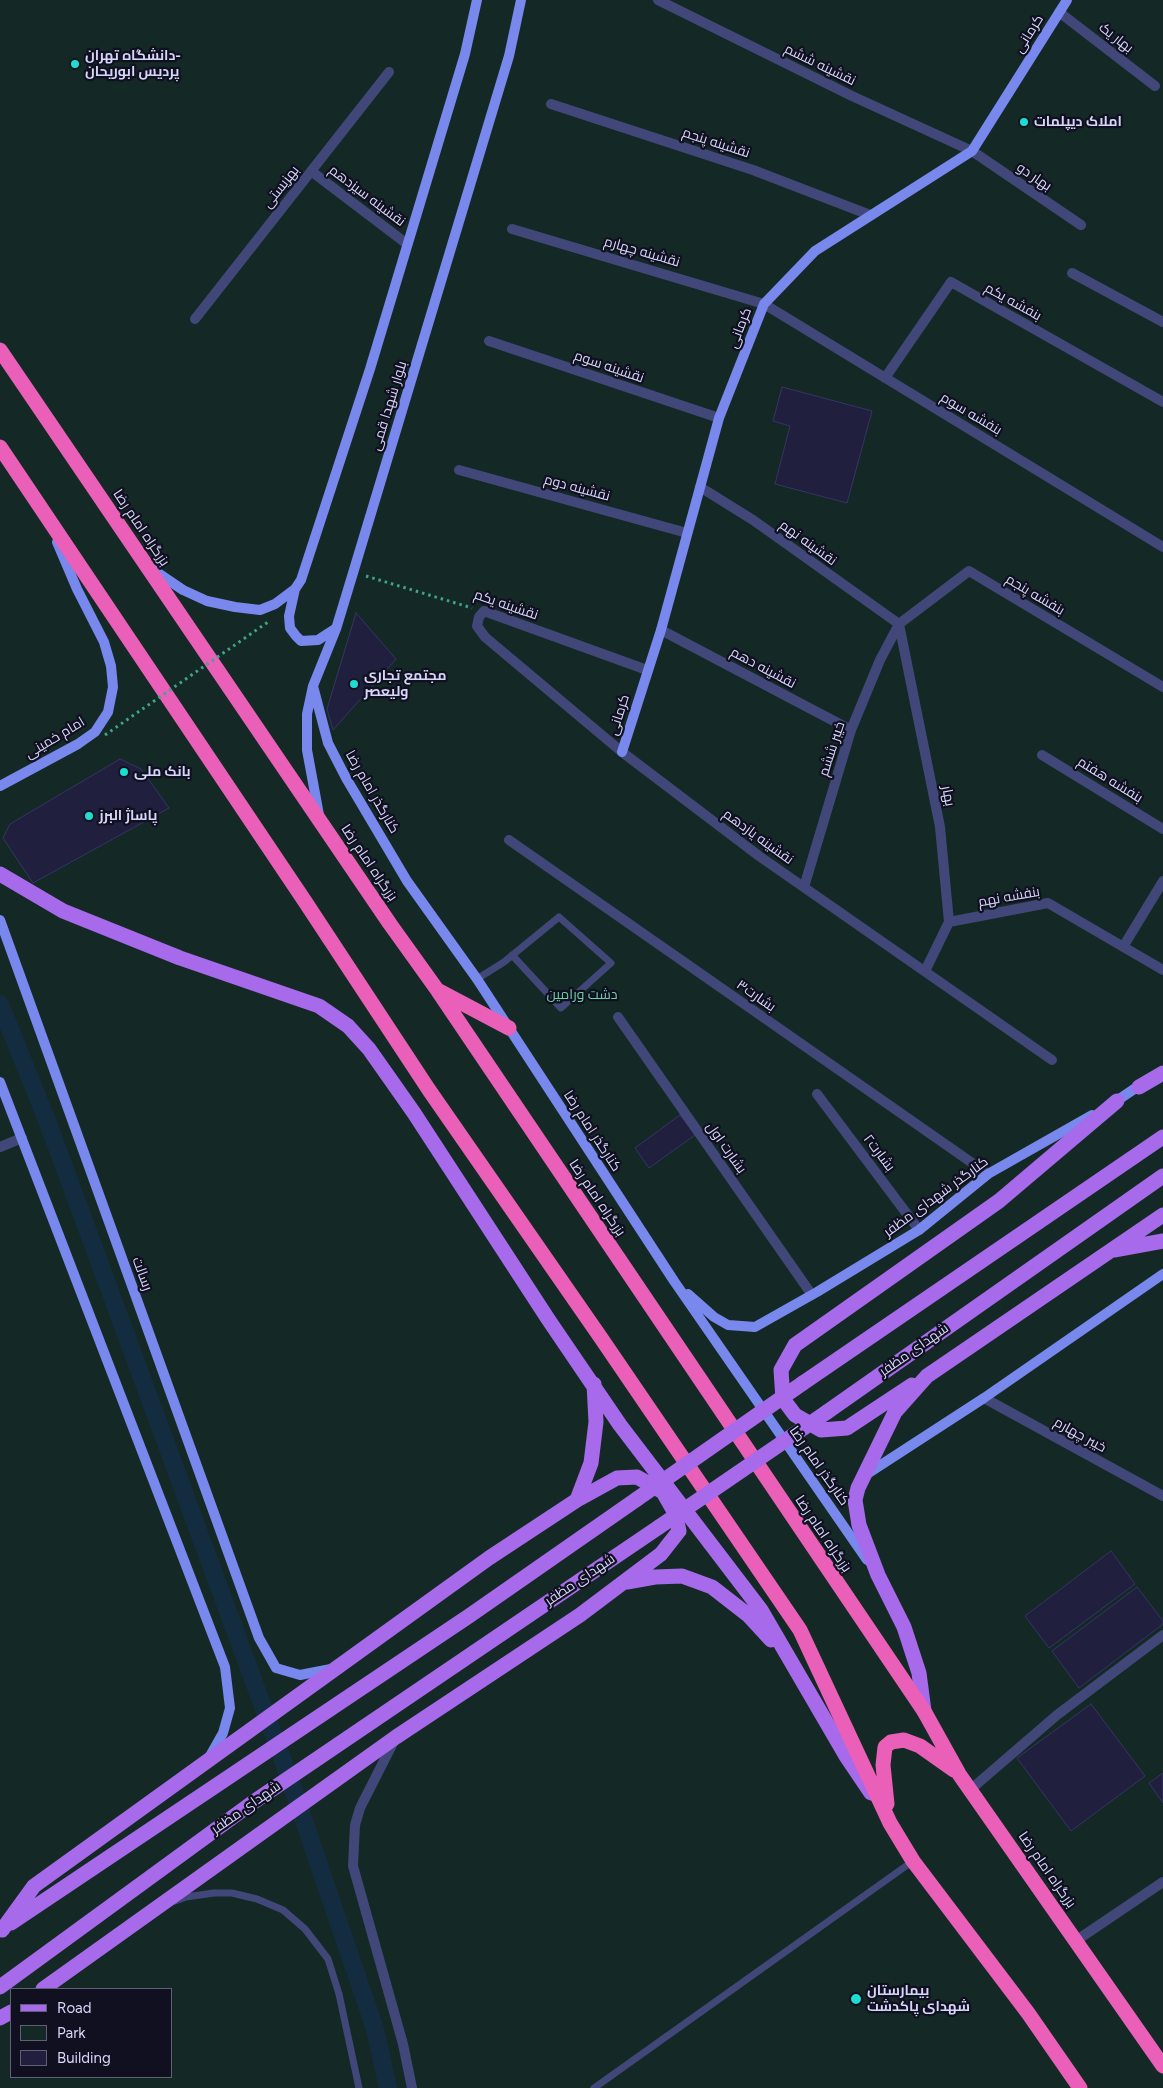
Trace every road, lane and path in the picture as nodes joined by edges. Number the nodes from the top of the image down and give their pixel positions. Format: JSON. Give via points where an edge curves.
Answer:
{"nodes":[{"id":1,"x":477,"y":0,"type":"edge"},
{"id":2,"x":521,"y":0,"type":"edge"},
{"id":3,"x":658,"y":0,"type":"edge"},
{"id":4,"x":1067,"y":0,"type":"edge"},
{"id":5,"x":1059,"y":12,"type":"junction"},
{"id":6,"x":388,"y":72,"type":"dead end"},
{"id":7,"x":1155,"y":86,"type":"dead end"},
{"id":8,"x":551,"y":104,"type":"dead end"},
{"id":9,"x":972,"y":151,"type":"junction"},
{"id":10,"x":311,"y":171,"type":"junction"},
{"id":11,"x":870,"y":215,"type":"junction"},
{"id":12,"x":1081,"y":225,"type":"dead end"},
{"id":13,"x":512,"y":229,"type":"dead end"},
{"id":14,"x":407,"y":244,"type":"junction"},
{"id":15,"x":1072,"y":273,"type":"dead end"},
{"id":16,"x":764,"y":304,"type":"junction"},
{"id":17,"x":195,"y":319,"type":"dead end"},
{"id":18,"x":1163,"y":322,"type":"edge"},
{"id":19,"x":489,"y":341,"type":"dead end"},
{"id":20,"x":0,"y":350,"type":"edge"},
{"id":21,"x":885,"y":378,"type":"junction"},
{"id":22,"x":1163,"y":402,"type":"edge"},
{"id":23,"x":719,"y":418,"type":"junction"},
{"id":24,"x":0,"y":447,"type":"edge"},
{"id":25,"x":459,"y":470,"type":"dead end"},
{"id":26,"x":700,"y":487,"type":"junction"},
{"id":27,"x":47,"y":518,"type":"junction"},
{"id":28,"x":687,"y":533,"type":"junction"},
{"id":29,"x":1163,"y":547,"type":"edge"},
{"id":30,"x":146,"y":565,"type":"junction"},
{"id":31,"x":353,"y":573,"type":"junction"},
{"id":32,"x":295,"y":589,"type":"junction"},
{"id":33,"x":484,"y":611,"type":"junction"},
{"id":34,"x":268,"y":622,"type":"dead end"},
{"id":35,"x":899,"y":624,"type":"junction"},
{"id":36,"x":336,"y":629,"type":"junction"},
{"id":37,"x":661,"y":630,"type":"junction"},
{"id":38,"x":647,"y":670,"type":"junction"},
{"id":39,"x":313,"y":686,"type":"junction"},
{"id":40,"x":1163,"y":687,"type":"edge"},
{"id":41,"x":851,"y":730,"type":"junction"},
{"id":42,"x":105,"y":735,"type":"dead end"},
{"id":43,"x":622,"y":752,"type":"junction"},
{"id":44,"x":1042,"y":755,"type":"dead end"},
{"id":45,"x":0,"y":786,"type":"edge"},
{"id":46,"x":320,"y":820,"type":"junction"},
{"id":47,"x":1163,"y":829,"type":"edge"},
{"id":48,"x":509,"y":840,"type":"dead end"},
{"id":49,"x":0,"y":874,"type":"edge"},
{"id":50,"x":1163,"y":881,"type":"edge"},
{"id":51,"x":804,"y":887,"type":"junction"},
{"id":52,"x":0,"y":920,"type":"edge"},
{"id":53,"x":949,"y":922,"type":"junction"},
{"id":54,"x":1123,"y":947,"type":"junction"},
{"id":55,"x":512,"y":955,"type":"junction"},
{"id":56,"x":1163,"y":970,"type":"edge"},
{"id":57,"x":925,"y":971,"type":"junction"},
{"id":58,"x":477,"y":978,"type":"junction"},
{"id":59,"x":438,"y":991,"type":"junction"},
{"id":60,"x":618,"y":1017,"type":"dead end"},
{"id":61,"x":509,"y":1028,"type":"junction"},
{"id":62,"x":1052,"y":1060,"type":"dead end"},
{"id":63,"x":1163,"y":1067,"type":"edge"},
{"id":64,"x":1163,"y":1073,"type":"edge"},
{"id":65,"x":0,"y":1082,"type":"edge"},
{"id":66,"x":1139,"y":1087,"type":"junction"},
{"id":67,"x":817,"y":1094,"type":"dead end"},
{"id":68,"x":1117,"y":1101,"type":"junction"},
{"id":69,"x":1163,"y":1137,"type":"edge"},
{"id":70,"x":22,"y":1138,"type":"junction"},
{"id":71,"x":0,"y":1148,"type":"edge"},
{"id":72,"x":988,"y":1174,"type":"junction"},
{"id":73,"x":1163,"y":1176,"type":"edge"},
{"id":74,"x":1163,"y":1215,"type":"edge"},
{"id":75,"x":919,"y":1230,"type":"junction"},
{"id":76,"x":1163,"y":1241,"type":"edge"},
{"id":77,"x":1107,"y":1251,"type":"junction"},
{"id":78,"x":1163,"y":1274,"type":"edge"},
{"id":79,"x":674,"y":1282,"type":"junction"},
{"id":80,"x":812,"y":1295,"type":"junction"},
{"id":81,"x":927,"y":1376,"type":"junction"},
{"id":82,"x":594,"y":1384,"type":"junction"},
{"id":83,"x":984,"y":1398,"type":"junction"},
{"id":84,"x":864,"y":1476,"type":"junction"},
{"id":85,"x":1163,"y":1496,"type":"edge"},
{"id":86,"x":577,"y":1500,"type":"junction"},
{"id":87,"x":878,"y":1575,"type":"junction"},
{"id":88,"x":623,"y":1583,"type":"junction"},
{"id":89,"x":1163,"y":1635,"type":"edge"},
{"id":90,"x":788,"y":1656,"type":"junction"},
{"id":91,"x":338,"y":1668,"type":"junction"},
{"id":92,"x":924,"y":1711,"type":"junction"},
{"id":93,"x":396,"y":1737,"type":"junction"},
{"id":94,"x":208,"y":1762,"type":"junction"},
{"id":95,"x":959,"y":1774,"type":"junction"},
{"id":96,"x":970,"y":1790,"type":"junction"},
{"id":97,"x":890,"y":1823,"type":"junction"},
{"id":98,"x":913,"y":1861,"type":"junction"},
{"id":99,"x":1163,"y":1882,"type":"edge"},
{"id":100,"x":158,"y":1907,"type":"junction"},
{"id":101,"x":1,"y":1930,"type":"edge"},
{"id":102,"x":1077,"y":1940,"type":"junction"},
{"id":103,"x":0,"y":1987,"type":"edge"},
{"id":104,"x":44,"y":1988,"type":"edge"},
{"id":105,"x":1143,"y":2040,"type":"junction"},
{"id":106,"x":1163,"y":2066,"type":"edge"},
{"id":107,"x":1163,"y":2080,"type":"edge"},
{"id":108,"x":359,"y":2088,"type":"edge"},
{"id":109,"x":412,"y":2088,"type":"edge"},
{"id":110,"x":594,"y":2088,"type":"edge"},
{"id":111,"x":1080,"y":2088,"type":"edge"}],
"edges":[{"from":1,"to":14,"type":"main road"},
{"from":2,"to":31,"type":"main road","name":"بلوار شهدا قمی","via":[[506,66]]},
{"from":3,"to":9,"type":"street","name":"نقشینه ششم"},
{"from":4,"to":5,"type":"main road","name":"کرمانی"},
{"from":5,"to":7,"type":"street","name":"بهار یک"},
{"from":5,"to":9,"type":"main road","name":"کرمانی"},
{"from":6,"to":10,"type":"street","name":"بهزیستی"},
{"from":8,"to":11,"type":"street","name":"نقشینه پنجم","via":[[753,170]]},
{"from":9,"to":11,"type":"main road","name":"کرمانی"},
{"from":9,"to":12,"type":"street","name":"بهار دو"},
{"from":10,"to":14,"type":"street","name":"نقشینه سیزدهم"},
{"from":10,"to":17,"type":"street","name":"بهزیستی"},
{"from":11,"to":16,"type":"main road","name":"کرمانی","via":[[815,251]]},
{"from":13,"to":16,"type":"street","name":"نقشینه چهارم"},
{"from":14,"to":32,"type":"main road","via":[[302,580]]},
{"from":15,"to":18,"type":"street"},
{"from":16,"to":21,"type":"street","name":"بنفشه سوم"},
{"from":16,"to":23,"type":"main road","name":"کرمانی"},
{"from":19,"to":23,"type":"street","name":"نقشینه سوم"},
{"from":20,"to":30,"type":"highway","name":"بزرگراه امام رضا"},
{"from":21,"to":22,"type":"street","name":"بنفشه یکم","via":[[951,282]]},
{"from":21,"to":29,"type":"street","name":"بنفشه سوم"},
{"from":23,"to":26,"type":"main road","name":"کرمانی"},
{"from":24,"to":27,"type":"highway"},
{"from":25,"to":28,"type":"street","name":"نقشینه دوم"},
{"from":26,"to":28,"type":"main road","name":"کرمانی"},
{"from":26,"to":35,"type":"street","name":"نقشینه نهم","via":[[753,520]]},
{"from":27,"to":45,"type":"main road","name":"امام خمینی","via":[[104,642],[113,687],[108,712],[95,732]]},
{"from":27,"to":97,"type":"highway","via":[[429,1090],[800,1630]]},
{"from":28,"to":37,"type":"main road","name":"کرمانی"},
{"from":30,"to":32,"type":"main road","via":[[207,602],[235,608],[260,610],[275,604]]},
{"from":30,"to":46,"type":"highway","name":"بزرگراه امام رضا"},
{"from":31,"to":33,"type":"path","name":"نقشینه یکم"},
{"from":31,"to":36,"type":"main road","name":"بلوار شهدا قمی"},
{"from":32,"to":36,"type":"main road","via":[[289,616],[290,628],[301,641],[318,640]]},
{"from":33,"to":38,"type":"street","name":"نقشینه یکم"},
{"from":33,"to":43,"type":"street","name":"نقشینه یازدهم","via":[[477,626],[485,637]]},
{"from":34,"to":42,"type":"path","bridge":true},
{"from":35,"to":40,"type":"street","name":"بنفشه پنجم","via":[[969,571]]},
{"from":35,"to":41,"type":"street","name":"خیبر ششم"},
{"from":35,"to":53,"type":"street","name":"بهار","via":[[940,826]]},
{"from":36,"to":39,"type":"main road","name":"بلوار شهدا قمی"},
{"from":37,"to":38,"type":"main road","name":"کرمانی"},
{"from":37,"to":41,"type":"street","name":"نقشینه دهم"},
{"from":38,"to":43,"type":"main road","name":"کرمانی"},
{"from":39,"to":46,"type":"main road","name":"بلوار شهدا قمی","via":[[307,714],[307,750]]},
{"from":39,"to":58,"type":"main road","name":"کنارگذر امام رضا","via":[[328,743],[346,778],[407,881]]},
{"from":41,"to":51,"type":"street","name":"خیبر ششم"},
{"from":43,"to":51,"type":"street","name":"نقشینه یازدهم"},
{"from":44,"to":47,"type":"street","name":"بنفشه هفتم"},
{"from":46,"to":59,"type":"highway","name":"بزرگراه امام رضا"},
{"from":48,"to":72,"type":"street","name":"بشارت۳"},
{"from":49,"to":82,"type":"main road","via":[[63,911],[180,958],[319,1006],[348,1026],[369,1049],[414,1113]]},
{"from":50,"to":54,"type":"street"},
{"from":51,"to":57,"type":"street","name":"نقشینه یازدهم"},
{"from":52,"to":91,"type":"main road","name":"رسالت","via":[[258,1638],[276,1668],[300,1675]]},
{"from":53,"to":54,"type":"street","name":"بنفشه نهم","via":[[1048,903]]},
{"from":53,"to":57,"type":"street"},
{"from":54,"to":56,"type":"street","name":"بنفشه نهم"},
{"from":55,"to":55,"type":"lane","via":[[559,917],[611,963],[561,1008]]},
{"from":55,"to":58,"type":"lane"},
{"from":57,"to":62,"type":"street","name":"نقشینه یازدهم"},
{"from":58,"to":61,"type":"main road","name":"کنارگذر امام رضا"},
{"from":59,"to":61,"type":"highway"},
{"from":59,"to":92,"type":"highway","name":"بزرگراه امام رضا"},
{"from":60,"to":80,"type":"street","name":"بشارت اول"},
{"from":61,"to":79,"type":"main road","name":"کنارگذر امام رضا"},
{"from":63,"to":66,"type":"main road","name":"کنارگذر شهدای مظفر"},
{"from":64,"to":66,"type":"main road"},
{"from":65,"to":70,"type":"main road"},
{"from":66,"to":68,"type":"main road","name":"کنارگذر شهدای مظفر"},
{"from":67,"to":75,"type":"street","name":"بشارت۲"},
{"from":68,"to":72,"type":"main road","name":"کنارگذر شهدای مظفر"},
{"from":68,"to":81,"type":"main road","via":[[999,1201],[795,1345],[782,1370],[783,1399],[795,1415],[821,1430],[847,1428]]},
{"from":69,"to":101,"type":"main road","bridge":true,"via":[[803,1382],[469,1616]]},
{"from":70,"to":71,"type":"street"},
{"from":70,"to":94,"type":"main road","via":[[225,1667],[230,1708],[223,1733]]},
{"from":72,"to":75,"type":"main road","name":"کنارگذر شهدای مظفر"},
{"from":73,"to":103,"type":"main road","name":"شهدای مظفر","bridge":true,"via":[[659,1527],[252,1803]]},
{"from":74,"to":77,"type":"main road"},
{"from":75,"to":80,"type":"main road","name":"کنارگذر شهدای مظفر"},
{"from":76,"to":77,"type":"main road"},
{"from":77,"to":81,"type":"main road"},
{"from":78,"to":83,"type":"main road"},
{"from":79,"to":80,"type":"main road","name":"کنارگذر شهدای مظفر","via":[[714,1318],[728,1325],[755,1327]]},
{"from":79,"to":87,"type":"main road","name":"کنارگذر امام رضا"},
{"from":81,"to":84,"type":"main road","via":[[895,1412]]},
{"from":82,"to":86,"type":"main road","via":[[596,1422],[591,1463]]},
{"from":82,"to":90,"type":"main road","via":[[620,1425],[760,1610]]},
{"from":83,"to":84,"type":"main road"},
{"from":83,"to":85,"type":"street","name":"خیبر چهارم"},
{"from":84,"to":87,"type":"main road","via":[[855,1500],[859,1525]]},
{"from":86,"to":88,"type":"main road","via":[[617,1478],[637,1477],[663,1492],[675,1513],[679,1531],[661,1554]]},
{"from":86,"to":91,"type":"main road","via":[[489,1558]]},
{"from":87,"to":92,"type":"main road","via":[[904,1628],[919,1673]]},
{"from":88,"to":90,"type":"main road","via":[[682,1576],[712,1588],[748,1615]]},
{"from":88,"to":93,"type":"main road"},
{"from":89,"to":96,"type":"street","via":[[1057,1715]]},
{"from":90,"to":97,"type":"main road","via":[[846,1756]]},
{"from":91,"to":94,"type":"main road"},
{"from":92,"to":95,"type":"highway","name":"بزرگراه امام رضا"},
{"from":93,"to":100,"type":"main road"},
{"from":93,"to":109,"type":"street","via":[[360,1808],[355,1825],[352,1866],[403,2044]]},
{"from":94,"to":101,"type":"main road","via":[[34,1886]]},
{"from":95,"to":96,"type":"highway","name":"بزرگراه امام رضا"},
{"from":95,"to":97,"type":"highway","via":[[920,1746],[904,1740],[891,1742],[885,1747],[883,1764]]},
{"from":96,"to":102,"type":"highway","name":"بزرگراه امام رضا"},
{"from":97,"to":98,"type":"highway"},
{"from":98,"to":110,"type":"lane"},
{"from":98,"to":111,"type":"highway","via":[[1028,2013]]},
{"from":99,"to":102,"type":"street"},
{"from":100,"to":104,"type":"main road"},
{"from":100,"to":108,"type":"lane","via":[[186,1897],[232,1893],[283,1910],[305,1929],[328,1959],[339,1994]]},
{"from":102,"to":105,"type":"highway","name":"بزرگراه امام رضا"},
{"from":105,"to":106,"type":"highway","name":"بزرگراه امام رضا"},
{"from":105,"to":107,"type":"highway"}]}
